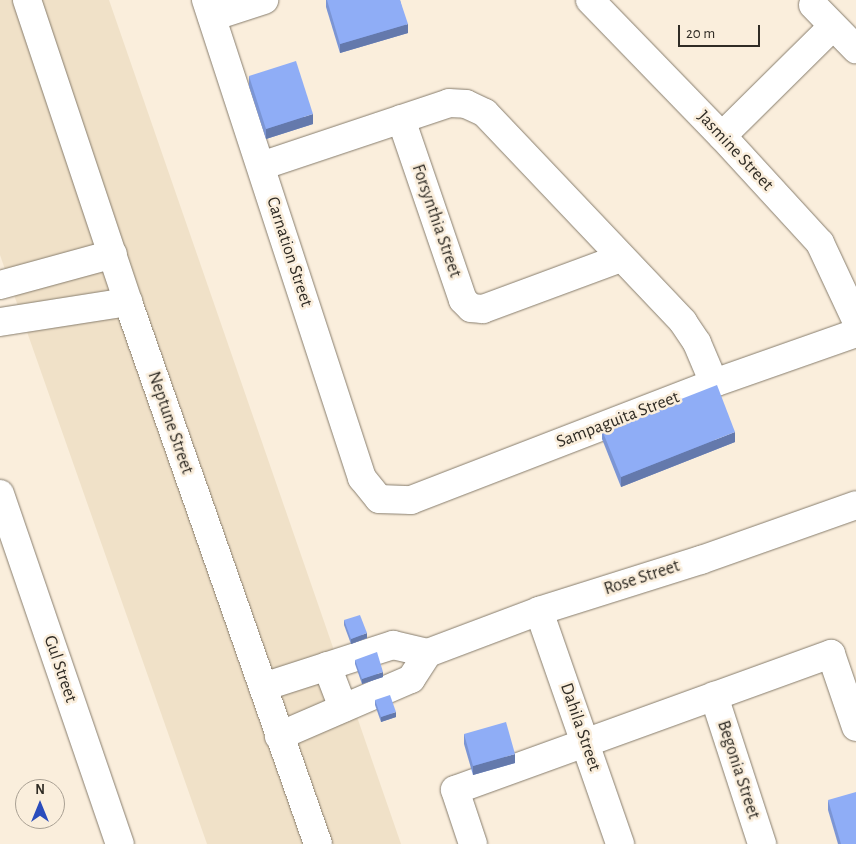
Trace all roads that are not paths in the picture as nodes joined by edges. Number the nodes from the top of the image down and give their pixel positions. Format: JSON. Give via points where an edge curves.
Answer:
{"nodes":[{"id":1,"x":27,"y":0,"type":"edge"},
{"id":2,"x":264,"y":0,"type":"edge"},
{"id":3,"x":590,"y":0,"type":"edge"},
{"id":4,"x":813,"y":5,"type":"dead end"},
{"id":5,"x":209,"y":8,"type":"edge"},
{"id":6,"x":832,"y":27,"type":"junction"},
{"id":7,"x":856,"y":49,"type":"edge"},
{"id":8,"x":401,"y":119,"type":"junction"},
{"id":9,"x":722,"y":136,"type":"junction"},
{"id":10,"x":261,"y":166,"type":"junction"},
{"id":11,"x":113,"y":254,"type":"junction"},
{"id":12,"x":621,"y":258,"type":"junction"},
{"id":13,"x":0,"y":285,"type":"edge"},
{"id":14,"x":128,"y":302,"type":"junction"},
{"id":15,"x":856,"y":320,"type":"edge"},
{"id":16,"x":0,"y":322,"type":"edge"},
{"id":17,"x":856,"y":333,"type":"edge"},
{"id":18,"x":714,"y":382,"type":"junction"},
{"id":19,"x":0,"y":494,"type":"edge"},
{"id":20,"x":379,"y":499,"type":"joint"},
{"id":21,"x":856,"y":505,"type":"edge"},
{"id":22,"x":539,"y":611,"type":"junction"},
{"id":23,"x":428,"y":654,"type":"junction"},
{"id":24,"x":327,"y":666,"type":"junction"},
{"id":25,"x":262,"y":687,"type":"junction"},
{"id":26,"x":714,"y":696,"type":"junction"},
{"id":27,"x":343,"y":708,"type":"junction"},
{"id":28,"x":856,"y":727,"type":"edge"},
{"id":29,"x":280,"y":736,"type":"junction"},
{"id":30,"x":586,"y":743,"type":"junction"},
{"id":31,"x":120,"y":844,"type":"edge"},
{"id":32,"x":318,"y":844,"type":"edge"},
{"id":33,"x":473,"y":844,"type":"edge"},
{"id":34,"x":620,"y":844,"type":"edge"},
{"id":35,"x":762,"y":844,"type":"edge"}],
"edges":[{"from":1,"to":11,"type":"street","name":"Neptune Street"},
{"from":2,"to":5,"type":"street"},
{"from":3,"to":9,"type":"street","name":"Jasmine Street"},
{"from":4,"to":6,"type":"street"},
{"from":5,"to":10,"type":"street","name":"Carnation Street"},
{"from":6,"to":7,"type":"street"},
{"from":6,"to":9,"type":"street"},
{"from":8,"to":10,"type":"street"},
{"from":8,"to":12,"type":"street","via":[[450,103],[466,104],[485,113]]},
{"from":8,"to":12,"type":"street","name":"Forsynthia Street","via":[[463,300],[471,308],[483,309]]},
{"from":9,"to":15,"type":"street","name":"Jasmine Street","via":[[820,243]]},
{"from":10,"to":20,"type":"street","name":"Carnation Street","via":[[362,478]]},
{"from":11,"to":13,"type":"street"},
{"from":11,"to":14,"type":"street","name":"Neptune Street"},
{"from":12,"to":18,"type":"street","via":[[683,322],[698,343]]},
{"from":14,"to":16,"type":"street"},
{"from":14,"to":25,"type":"street","name":"Neptune Street"},
{"from":17,"to":18,"type":"street","name":"Sampaguita Street"},
{"from":18,"to":20,"type":"street","name":"Sampaguita Street","via":[[411,500]]},
{"from":19,"to":31,"type":"street","name":"Gul Street"},
{"from":21,"to":22,"type":"street","name":"Rose Street","via":[[701,560]]},
{"from":22,"to":23,"type":"street","name":"Rose Street"},
{"from":22,"to":30,"type":"street","name":"Dahila Street"},
{"from":23,"to":24,"type":"street","via":[[393,645]]},
{"from":23,"to":27,"type":"street","via":[[411,679]]},
{"from":24,"to":25,"type":"street"},
{"from":24,"to":27,"type":"street"},
{"from":25,"to":29,"type":"street","name":"Neptune Street"},
{"from":26,"to":28,"type":"street","via":[[831,654]]},
{"from":26,"to":30,"type":"street"},
{"from":26,"to":35,"type":"street","name":"Begonia Street"},
{"from":27,"to":29,"type":"street"},
{"from":29,"to":32,"type":"street","name":"Neptune Street"},
{"from":30,"to":33,"type":"street","via":[[455,790]]},
{"from":30,"to":34,"type":"street","name":"Dahila Street"}]}
